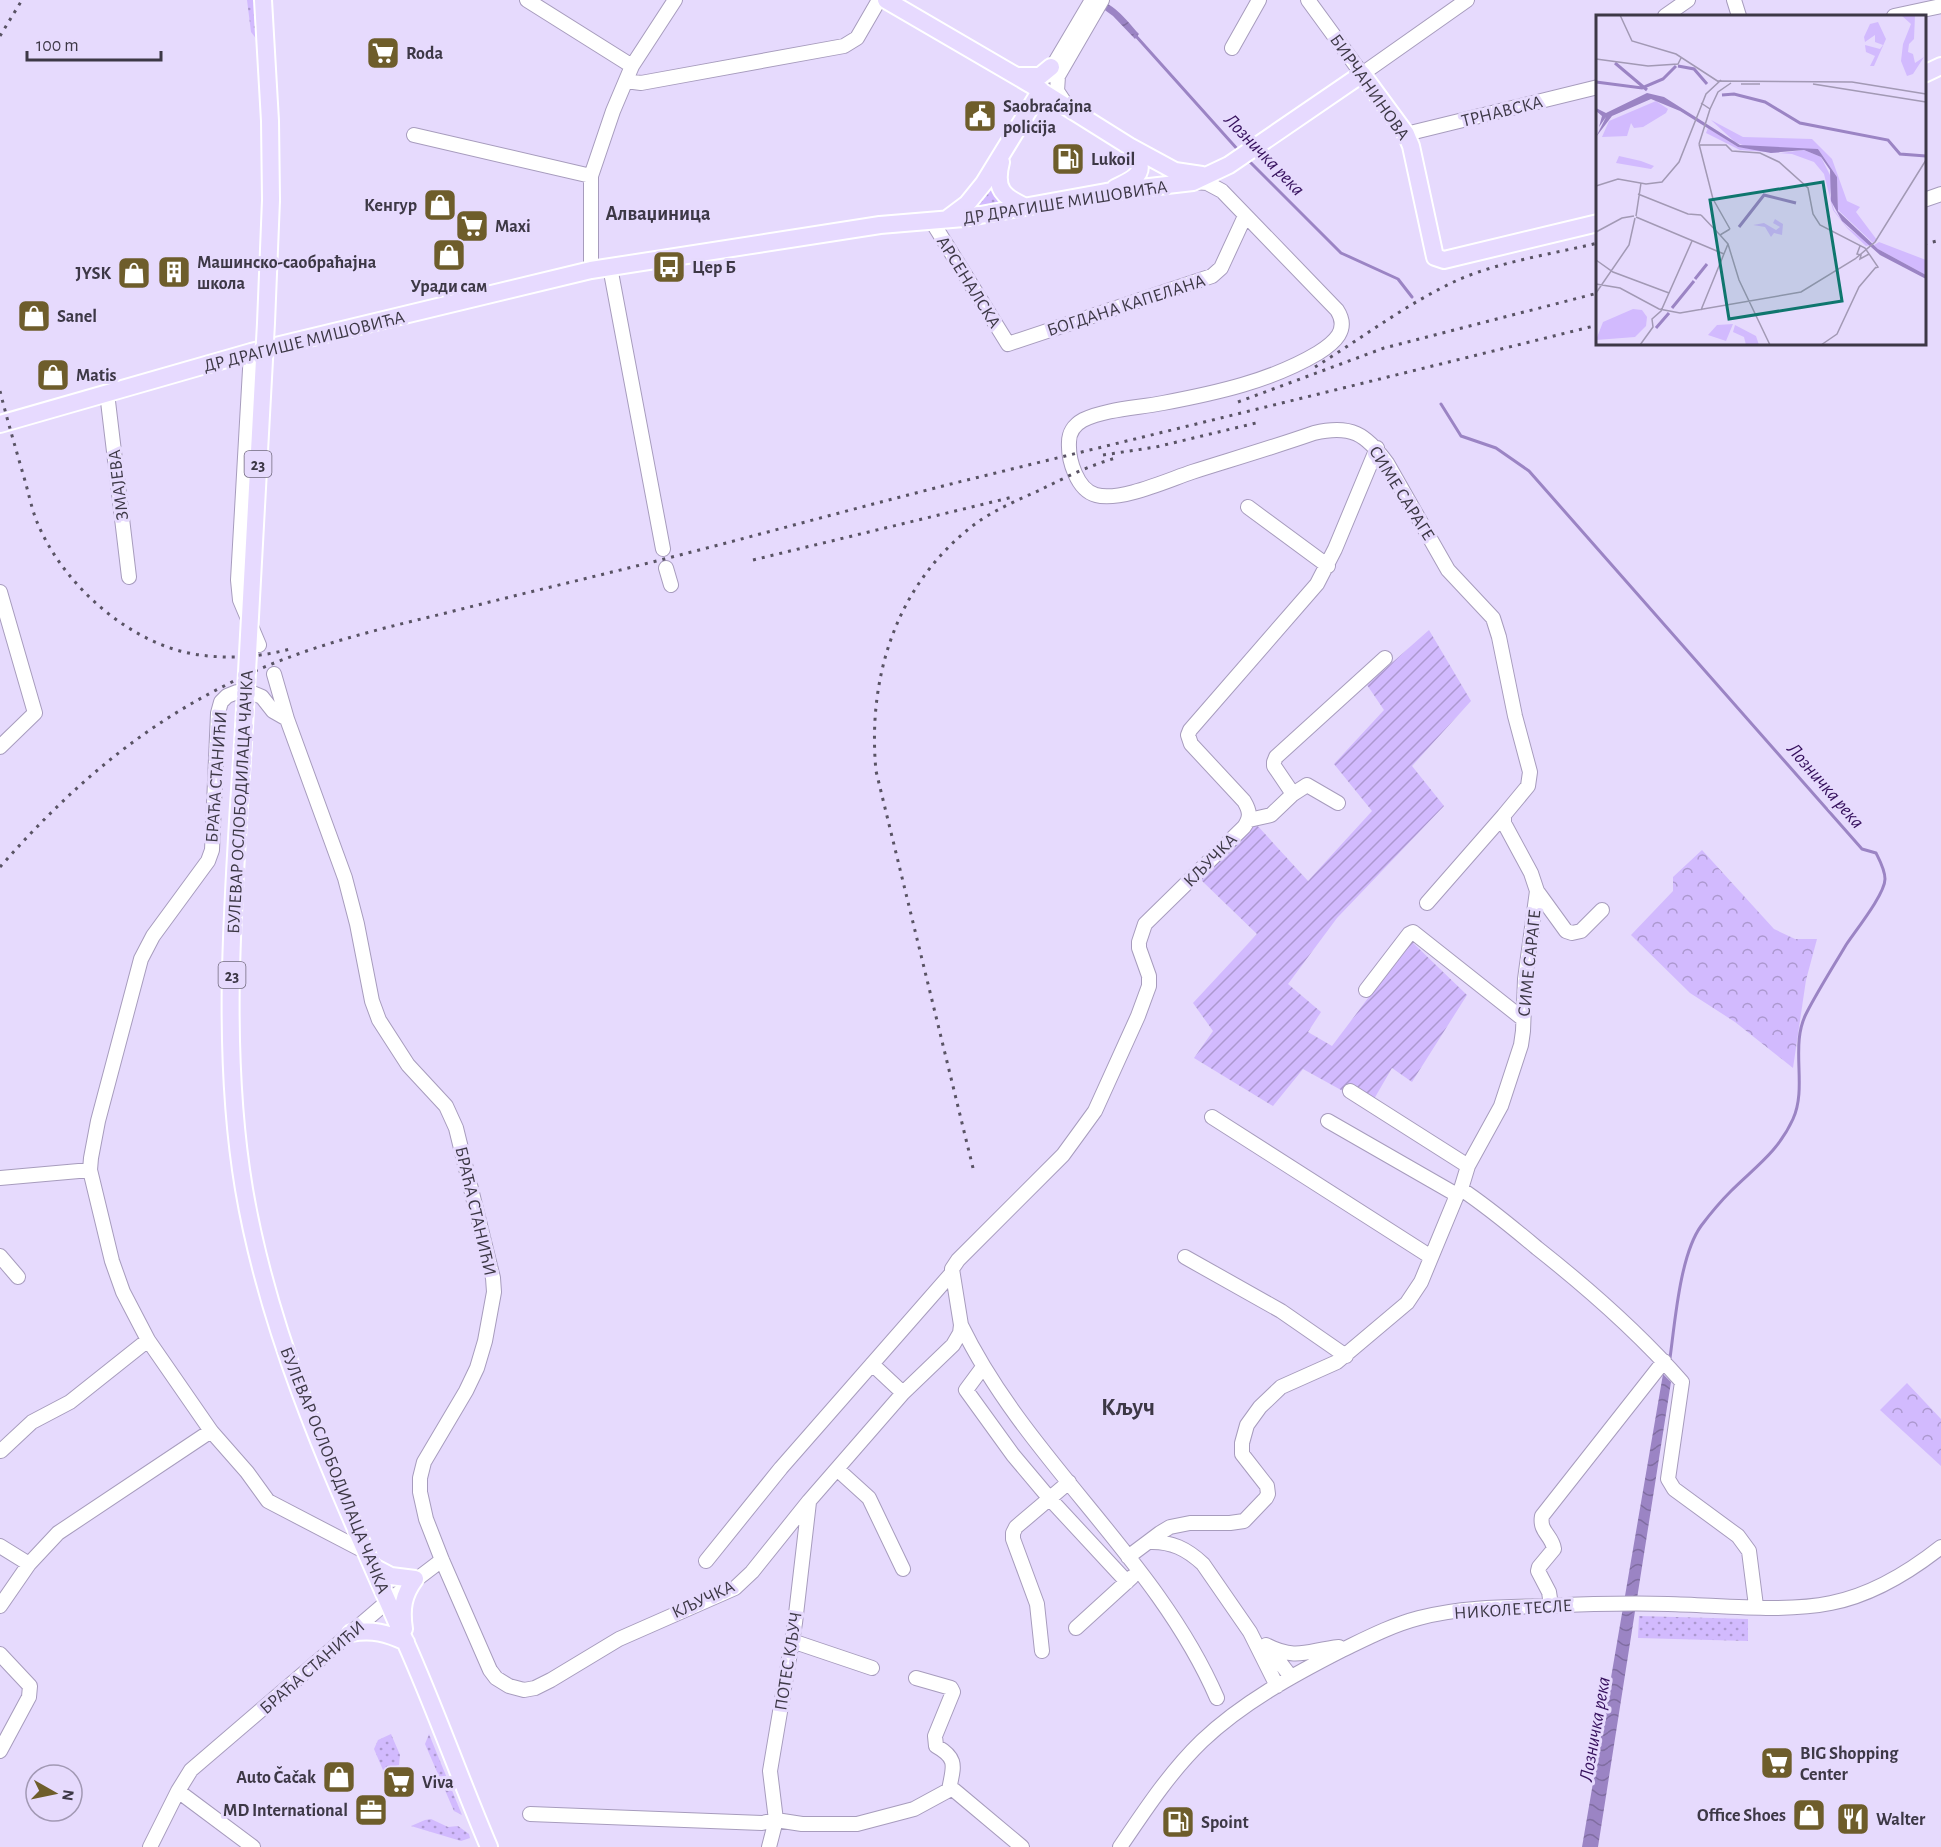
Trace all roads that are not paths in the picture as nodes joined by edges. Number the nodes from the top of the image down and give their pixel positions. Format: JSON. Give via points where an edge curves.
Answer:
{"nodes":[{"id":1,"x":263,"y":0,"type":"edge"},
{"id":2,"x":527,"y":0,"type":"edge"},
{"id":3,"x":675,"y":0,"type":"edge"},
{"id":4,"x":879,"y":0,"type":"edge"},
{"id":5,"x":886,"y":0,"type":"edge"},
{"id":6,"x":1092,"y":0,"type":"edge"},
{"id":7,"x":1102,"y":0,"type":"edge"},
{"id":8,"x":1259,"y":0,"type":"edge"},
{"id":9,"x":1308,"y":0,"type":"edge"},
{"id":10,"x":1467,"y":0,"type":"edge"},
{"id":11,"x":1688,"y":0,"type":"edge"},
{"id":12,"x":1734,"y":0,"type":"edge"},
{"id":13,"x":1941,"y":6,"type":"edge"},
{"id":14,"x":1666,"y":15,"type":"edge"},
{"id":15,"x":1739,"y":15,"type":"edge"},
{"id":16,"x":1899,"y":15,"type":"edge"},
{"id":17,"x":1232,"y":48,"type":"dead end"},
{"id":18,"x":1941,"y":57,"type":"edge"},
{"id":19,"x":1926,"y":62,"type":"edge"},
{"id":20,"x":632,"y":66,"type":"junction"},
{"id":21,"x":1941,"y":66,"type":"edge"},
{"id":22,"x":1051,"y":67,"type":"junction"},
{"id":23,"x":1941,"y":72,"type":"edge"},
{"id":24,"x":1926,"y":73,"type":"edge"},
{"id":25,"x":1362,"y":74,"type":"junction"},
{"id":26,"x":1013,"y":75,"type":"junction"},
{"id":27,"x":1926,"y":80,"type":"edge"},
{"id":28,"x":626,"y":81,"type":"junction"},
{"id":29,"x":1596,"y":87,"type":"edge"},
{"id":30,"x":1041,"y":90,"type":"junction"},
{"id":31,"x":1063,"y":105,"type":"junction"},
{"id":32,"x":1026,"y":116,"type":"junction"},
{"id":33,"x":1406,"y":134,"type":"junction"},
{"id":34,"x":414,"y":135,"type":"dead end"},
{"id":35,"x":1129,"y":146,"type":"junction"},
{"id":36,"x":1004,"y":153,"type":"junction"},
{"id":37,"x":1212,"y":173,"type":"junction"},
{"id":38,"x":591,"y":176,"type":"junction"},
{"id":39,"x":1193,"y":182,"type":"junction"},
{"id":40,"x":1222,"y":191,"type":"junction"},
{"id":41,"x":1108,"y":192,"type":"junction"},
{"id":42,"x":1941,"y":194,"type":"edge"},
{"id":43,"x":1926,"y":199,"type":"edge"},
{"id":44,"x":1026,"y":207,"type":"junction"},
{"id":45,"x":1596,"y":213,"type":"edge"},
{"id":46,"x":1245,"y":216,"type":"junction"},
{"id":47,"x":939,"y":220,"type":"junction"},
{"id":48,"x":1596,"y":224,"type":"edge"},
{"id":49,"x":1433,"y":251,"type":"junction"},
{"id":50,"x":610,"y":267,"type":"junction"},
{"id":51,"x":591,"y":270,"type":"junction"},
{"id":52,"x":1008,"y":344,"type":"joint"},
{"id":53,"x":252,"y":352,"type":"junction"},
{"id":54,"x":107,"y":393,"type":"junction"},
{"id":55,"x":0,"y":424,"type":"edge"},
{"id":56,"x":1377,"y":448,"type":"junction"},
{"id":57,"x":1248,"y":507,"type":"dead end"},
{"id":58,"x":663,"y":549,"type":"dead end"},
{"id":59,"x":1328,"y":566,"type":"junction"},
{"id":60,"x":666,"y":568,"type":"dead end"},
{"id":61,"x":129,"y":577,"type":"dead end"},
{"id":62,"x":671,"y":585,"type":"dead end"},
{"id":63,"x":0,"y":592,"type":"edge"},
{"id":64,"x":259,"y":645,"type":"dead end"},
{"id":65,"x":1385,"y":658,"type":"dead end"},
{"id":66,"x":274,"y":674,"type":"dead end"},
{"id":67,"x":287,"y":719,"type":"junction"},
{"id":68,"x":0,"y":747,"type":"edge"},
{"id":69,"x":1293,"y":794,"type":"junction"},
{"id":70,"x":1338,"y":803,"type":"dead end"},
{"id":71,"x":1504,"y":815,"type":"junction"},
{"id":72,"x":1249,"y":820,"type":"junction"},
{"id":73,"x":1537,"y":891,"type":"junction"},
{"id":74,"x":1427,"y":903,"type":"dead end"},
{"id":75,"x":1602,"y":910,"type":"dead end"},
{"id":76,"x":1366,"y":990,"type":"dead end"},
{"id":77,"x":1523,"y":1019,"type":"junction"},
{"id":78,"x":1350,"y":1091,"type":"dead end"},
{"id":79,"x":1212,"y":1117,"type":"dead end"},
{"id":80,"x":1328,"y":1120,"type":"dead end"},
{"id":81,"x":1468,"y":1166,"type":"junction"},
{"id":82,"x":90,"y":1170,"type":"junction"},
{"id":83,"x":0,"y":1178,"type":"edge"},
{"id":84,"x":1459,"y":1192,"type":"junction"},
{"id":85,"x":0,"y":1256,"type":"edge"},
{"id":86,"x":1185,"y":1257,"type":"dead end"},
{"id":87,"x":1431,"y":1257,"type":"junction"},
{"id":88,"x":951,"y":1274,"type":"junction"},
{"id":89,"x":18,"y":1277,"type":"dead end"},
{"id":90,"x":961,"y":1325,"type":"junction"},
{"id":91,"x":148,"y":1340,"type":"junction"},
{"id":92,"x":1346,"y":1356,"type":"junction"},
{"id":93,"x":1664,"y":1361,"type":"junction"},
{"id":94,"x":872,"y":1364,"type":"junction"},
{"id":95,"x":983,"y":1367,"type":"junction"},
{"id":96,"x":903,"y":1393,"type":"junction"},
{"id":97,"x":212,"y":1431,"type":"junction"},
{"id":98,"x":1,"y":1451,"type":"edge"},
{"id":99,"x":837,"y":1469,"type":"junction"},
{"id":100,"x":1069,"y":1482,"type":"junction"},
{"id":101,"x":1050,"y":1498,"type":"junction"},
{"id":102,"x":809,"y":1501,"type":"junction"},
{"id":103,"x":1180,"y":1525,"type":"junction"},
{"id":104,"x":1149,"y":1542,"type":"junction"},
{"id":105,"x":0,"y":1546,"type":"edge"},
{"id":106,"x":1179,"y":1546,"type":"junction"},
{"id":107,"x":1941,"y":1547,"type":"edge"},
{"id":108,"x":1128,"y":1557,"type":"junction"},
{"id":109,"x":368,"y":1558,"type":"junction"},
{"id":110,"x":442,"y":1560,"type":"junction"},
{"id":111,"x":706,"y":1561,"type":"dead end"},
{"id":112,"x":29,"y":1564,"type":"junction"},
{"id":113,"x":903,"y":1569,"type":"dead end"},
{"id":114,"x":1138,"y":1572,"type":"junction"},
{"id":115,"x":415,"y":1579,"type":"junction"},
{"id":116,"x":1127,"y":1582,"type":"junction"},
{"id":117,"x":388,"y":1601,"type":"junction"},
{"id":118,"x":0,"y":1605,"type":"edge"},
{"id":119,"x":1551,"y":1605,"type":"junction"},
{"id":120,"x":1756,"y":1606,"type":"junction"},
{"id":121,"x":1076,"y":1628,"type":"dead end"},
{"id":122,"x":1250,"y":1632,"type":"junction"},
{"id":123,"x":351,"y":1633,"type":"junction"},
{"id":124,"x":792,"y":1641,"type":"junction"},
{"id":125,"x":406,"y":1642,"type":"junction"},
{"id":126,"x":1266,"y":1645,"type":"junction"},
{"id":127,"x":1350,"y":1646,"type":"junction"},
{"id":128,"x":1042,"y":1651,"type":"dead end"},
{"id":129,"x":0,"y":1654,"type":"edge"},
{"id":130,"x":872,"y":1668,"type":"dead end"},
{"id":131,"x":1292,"y":1677,"type":"junction"},
{"id":132,"x":916,"y":1678,"type":"dead end"},
{"id":133,"x":1277,"y":1686,"type":"junction"},
{"id":134,"x":1217,"y":1698,"type":"dead end"},
{"id":135,"x":0,"y":1751,"type":"edge"},
{"id":136,"x":949,"y":1790,"type":"junction"},
{"id":137,"x":178,"y":1791,"type":"junction"},
{"id":138,"x":530,"y":1814,"type":"dead end"},
{"id":139,"x":776,"y":1820,"type":"junction"},
{"id":140,"x":150,"y":1847,"type":"edge"},
{"id":141,"x":254,"y":1847,"type":"edge"},
{"id":142,"x":489,"y":1847,"type":"edge"},
{"id":143,"x":769,"y":1847,"type":"edge"},
{"id":144,"x":1022,"y":1847,"type":"edge"},
{"id":145,"x":1120,"y":1847,"type":"edge"}],
"edges":[{"from":1,"to":109,"type":"main road","name":"БУЛЕВАР ОСЛОБОДИЛАЦА ЧАЧКА","number":"23","bridge":true,"via":[[270,200],[235,885],[231,1002],[235,1114],[243,1182],[269,1299],[293,1374]]},
{"from":2,"to":20,"type":"street"},
{"from":3,"to":20,"type":"street"},
{"from":4,"to":28,"type":"street","via":[[857,38],[844,46],[641,83]]},
{"from":5,"to":26,"type":"main road"},
{"from":6,"to":22,"type":"street"},
{"from":7,"to":31,"type":"street","via":[[1058,75],[1057,92]]},
{"from":8,"to":17,"type":"street"},
{"from":9,"to":25,"type":"street","name":"БИРЧАНИНОВА"},
{"from":10,"to":25,"type":"street","name":"ДР ДРАГИШЕ МИШОВИЋА"},
{"from":11,"to":14,"type":"street"},
{"from":12,"to":15,"type":"street"},
{"from":13,"to":16,"type":"street"},
{"from":18,"to":19,"type":"main road"},
{"from":20,"to":28,"type":"street"},
{"from":21,"to":24,"type":"main road"},
{"from":22,"to":26,"type":"main road","via":[[1035,77]]},
{"from":22,"to":30,"type":"street"},
{"from":23,"to":27,"type":"street"},
{"from":25,"to":33,"type":"main road","name":"БИРЧАНИНОВА"},
{"from":25,"to":37,"type":"main road","name":"ДР ДРАГИШЕ МИШОВИЋА"},
{"from":26,"to":30,"type":"main road"},
{"from":26,"to":32,"type":"main road","via":[[1027,98]]},
{"from":28,"to":38,"type":"street"},
{"from":29,"to":33,"type":"street","name":"ТРНАВСКА"},
{"from":30,"to":31,"type":"main road"},
{"from":30,"to":32,"type":"main road"},
{"from":31,"to":32,"type":"main road","via":[[1052,102]]},
{"from":31,"to":35,"type":"main road"},
{"from":32,"to":36,"type":"main road"},
{"from":33,"to":49,"type":"main road","name":"БИРЧАНИНОВА"},
{"from":34,"to":38,"type":"street"},
{"from":35,"to":37,"type":"main road","via":[[1175,171],[1192,175]]},
{"from":35,"to":41,"type":"main road","via":[[1138,158],[1140,171]]},
{"from":36,"to":44,"type":"main road","via":[[999,170],[1000,188],[1010,200]]},
{"from":36,"to":47,"type":"main road","via":[[976,195]]},
{"from":37,"to":39,"type":"main road","name":"ДР ДРАГИШЕ МИШОВИЋА"},
{"from":37,"to":40,"type":"street","name":"СИМЕ САРАГЕ"},
{"from":38,"to":51,"type":"street"},
{"from":39,"to":40,"type":"street","name":"СИМЕ САРАГЕ","via":[[1207,183]]},
{"from":39,"to":41,"type":"main road","name":"ДР ДРАГИШЕ МИШОВИЋА"},
{"from":40,"to":46,"type":"street","name":"СИМЕ САРАГЕ"},
{"from":41,"to":44,"type":"main road","name":"ДР ДРАГИШЕ МИШОВИЋА"},
{"from":42,"to":43,"type":"street"},
{"from":44,"to":47,"type":"main road","name":"ДР ДРАГИШЕ МИШОВИЋА"},
{"from":45,"to":49,"type":"main road"},
{"from":46,"to":52,"type":"street","name":"БОГДАНА КАПЕЛАНА","via":[[1221,268],[1212,276]]},
{"from":46,"to":56,"type":"street","name":"СИМЕ САРАГЕ","via":[[1337,310],[1342,325],[1339,335],[1326,348],[1274,375],[1080,422],[1072,431],[1069,445],[1080,484],[1092,494],[1116,496],[1321,431],[1351,431]]},
{"from":47,"to":50,"type":"main road","name":"ДР ДРАГИШЕ МИШОВИЋА","via":[[868,227]]},
{"from":47,"to":52,"type":"street","name":"АРСЕНАЛСКА"},
{"from":48,"to":49,"type":"main road","via":[[1444,260],[1434,257]]},
{"from":50,"to":51,"type":"main road","name":"ДР ДРАГИШЕ МИШОВИЋА"},
{"from":50,"to":58,"type":"street"},
{"from":51,"to":53,"type":"main road","name":"ДР ДРАГИШЕ МИШОВИЋА"},
{"from":53,"to":54,"type":"main road","name":"ДР ДРАГИШЕ МИШОВИЋА"},
{"from":53,"to":64,"type":"street","via":[[238,580],[240,600]]},
{"from":54,"to":55,"type":"main road","name":"ДР ДРАГИШЕ МИШОВИЋА"},
{"from":54,"to":61,"type":"street","name":"ЗМАЈЕВА"},
{"from":56,"to":59,"type":"street","name":"КЉУЧКА"},
{"from":56,"to":71,"type":"street","name":"СИМЕ САРАГЕ","via":[[1448,570],[1494,618],[1530,772],[1528,786]]},
{"from":57,"to":59,"type":"street"},
{"from":59,"to":72,"type":"street","name":"КЉУЧКА","via":[[1317,584],[1188,735],[1191,744],[1244,801]]},
{"from":60,"to":62,"type":"street"},
{"from":63,"to":68,"type":"street","via":[[35,713]]},
{"from":65,"to":69,"type":"street","via":[[1276,757],[1274,766]]},
{"from":66,"to":67,"type":"street","name":"БРАЋА СТАНИЋИ"},
{"from":67,"to":82,"type":"street","name":"БРАЋА СТАНИЋИ","via":[[273,711],[262,697],[250,692],[227,696],[221,702],[212,850],[141,959],[98,1121]]},
{"from":67,"to":110,"type":"street","name":"БРАЋА СТАНИЋИ","via":[[345,878],[379,1020],[408,1065],[446,1106],[456,1128],[493,1278],[491,1310],[477,1368],[424,1462],[420,1478],[426,1519]]},
{"from":69,"to":70,"type":"street","via":[[1307,785]]},
{"from":69,"to":72,"type":"street","via":[[1271,815]]},
{"from":71,"to":73,"type":"street","name":"СИМЕ САРАГЕ","via":[[1506,830]]},
{"from":71,"to":74,"type":"street"},
{"from":72,"to":88,"type":"street","name":"КЉУЧКА","via":[[1145,924],[1139,948],[1149,986],[1095,1111],[1063,1155],[958,1260]]},
{"from":73,"to":75,"type":"street","via":[[1572,933],[1581,931]]},
{"from":73,"to":77,"type":"street","name":"СИМЕ САРАГЕ"},
{"from":76,"to":77,"type":"street","via":[[1413,933]]},
{"from":77,"to":81,"type":"street","name":"СИМЕ САРАГЕ","via":[[1521,1045],[1501,1106]]},
{"from":78,"to":81,"type":"street"},
{"from":79,"to":87,"type":"street"},
{"from":80,"to":84,"type":"street"},
{"from":81,"to":84,"type":"street","name":"СИМЕ САРАГЕ"},
{"from":82,"to":83,"type":"street"},
{"from":82,"to":91,"type":"street","name":"БРАЋА СТАНИЋИ","via":[[112,1261]]},
{"from":84,"to":87,"type":"street","name":"СИМЕ САРАГЕ"},
{"from":84,"to":93,"type":"street","via":[[1484,1204],[1587,1288]]},
{"from":85,"to":89,"type":"street"},
{"from":86,"to":92,"type":"street","via":[[1281,1311]]},
{"from":87,"to":92,"type":"street","name":"СИМЕ САРАГЕ","via":[[1407,1302]]},
{"from":88,"to":90,"type":"street"},
{"from":88,"to":94,"type":"street","name":"КЉУЧКА"},
{"from":90,"to":95,"type":"street"},
{"from":90,"to":96,"type":"street","name":"КЉУЧКА","via":[[953,1345]]},
{"from":91,"to":97,"type":"street","name":"БРАЋА СТАНИЋИ"},
{"from":91,"to":98,"type":"street","via":[[70,1402],[32,1422]]},
{"from":92,"to":103,"type":"street","name":"СИМЕ САРАГЕ","via":[[1281,1387],[1247,1425],[1242,1454],[1268,1494],[1248,1517],[1239,1522]]},
{"from":93,"to":119,"type":"street","via":[[1542,1516],[1541,1526],[1554,1549],[1538,1571]]},
{"from":93,"to":120,"type":"street","via":[[1682,1382],[1668,1479],[1674,1489],[1745,1544]]},
{"from":94,"to":96,"type":"street"},
{"from":94,"to":111,"type":"street","name":"КЉУЧКА"},
{"from":95,"to":100,"type":"street"},
{"from":95,"to":101,"type":"street","via":[[966,1390]]},
{"from":96,"to":99,"type":"street","name":"КЉУЧКА"},
{"from":97,"to":109,"type":"street","name":"БРАЋА СТАНИЋИ","via":[[268,1501]]},
{"from":97,"to":112,"type":"street","via":[[58,1533]]},
{"from":99,"to":102,"type":"street","name":"КЉУЧКА"},
{"from":99,"to":113,"type":"street","via":[[869,1498]]},
{"from":100,"to":101,"type":"street"},
{"from":100,"to":108,"type":"street"},
{"from":101,"to":116,"type":"street"},
{"from":101,"to":128,"type":"street","via":[[1013,1533],[1037,1604]]},
{"from":102,"to":110,"type":"street","name":"КЉУЧКА","via":[[735,1588],[640,1628],[535,1688],[501,1682],[490,1670]]},
{"from":102,"to":124,"type":"street","name":"ПОТЕС КЉУЧ"},
{"from":103,"to":104,"type":"street","name":"СИМЕ САРАГЕ"},
{"from":103,"to":106,"type":"street","via":[[1176,1533]]},
{"from":104,"to":106,"type":"street"},
{"from":104,"to":108,"type":"street","name":"СИМЕ САРАГЕ"},
{"from":105,"to":112,"type":"street"},
{"from":106,"to":122,"type":"street","via":[[1203,1564]]},
{"from":107,"to":120,"type":"street","name":"НИКОЛЕ ТЕСЛЕ","via":[[1903,1575],[1856,1597],[1811,1606]]},
{"from":108,"to":114,"type":"street"},
{"from":109,"to":115,"type":"main road","via":[[391,1576]]},
{"from":109,"to":117,"type":"main road","name":"БУЛЕВАР ОСЛОБОДИЛАЦА ЧАЧКА","number":"23"},
{"from":110,"to":115,"type":"street","name":"БРАЋА СТАНИЋИ"},
{"from":112,"to":118,"type":"street"},
{"from":114,"to":116,"type":"street"},
{"from":114,"to":134,"type":"street","via":[[1187,1638]]},
{"from":115,"to":117,"type":"street","name":"БРАЋА СТАНИЋИ"},
{"from":115,"to":125,"type":"main road","via":[[403,1601]]},
{"from":116,"to":121,"type":"street"},
{"from":117,"to":123,"type":"street","name":"БРАЋА СТАНИЋИ"},
{"from":117,"to":125,"type":"main road","name":"БУЛЕВАР ОСЛОБОДИЛАЦА ЧАЧКА","number":"23"},
{"from":119,"to":120,"type":"street","name":"НИКОЛЕ ТЕСЛЕ"},
{"from":119,"to":127,"type":"street","name":"НИКОЛЕ ТЕСЛЕ","via":[[1486,1607],[1419,1618]]},
{"from":122,"to":126,"type":"street"},
{"from":122,"to":133,"type":"street"},
{"from":123,"to":125,"type":"main road","via":[[371,1630]]},
{"from":123,"to":137,"type":"street","name":"БРАЋА СТАНИЋИ","via":[[191,1770]]},
{"from":124,"to":130,"type":"street"},
{"from":124,"to":139,"type":"street","name":"ПОТЕС КЉУЧ","via":[[770,1771]]},
{"from":125,"to":142,"type":"main road","name":"БУЛЕВАР ОСЛОБОДИЛАЦА ЧАЧКА","number":"23"},
{"from":126,"to":127,"type":"street","via":[[1296,1654]]},
{"from":126,"to":131,"type":"street"},
{"from":127,"to":131,"type":"street","name":"НИКОЛЕ ТЕСЛЕ"},
{"from":129,"to":135,"type":"street","via":[[30,1686],[29,1696]]},
{"from":131,"to":133,"type":"street","name":"НИКОЛЕ ТЕСЛЕ"},
{"from":132,"to":136,"type":"street","via":[[954,1692],[935,1736],[936,1746],[954,1762]]},
{"from":133,"to":145,"type":"street","name":"НИКОЛЕ ТЕСЛЕ","via":[[1203,1740],[1148,1806]]},
{"from":136,"to":139,"type":"street","via":[[914,1809],[857,1824]]},
{"from":136,"to":144,"type":"street"},
{"from":137,"to":140,"type":"street","name":"БРАЋА СТАНИЋИ"},
{"from":137,"to":141,"type":"street"},
{"from":138,"to":139,"type":"street","via":[[762,1823]]},
{"from":139,"to":143,"type":"street","name":"ПОТЕС КЉУЧ"}]}
